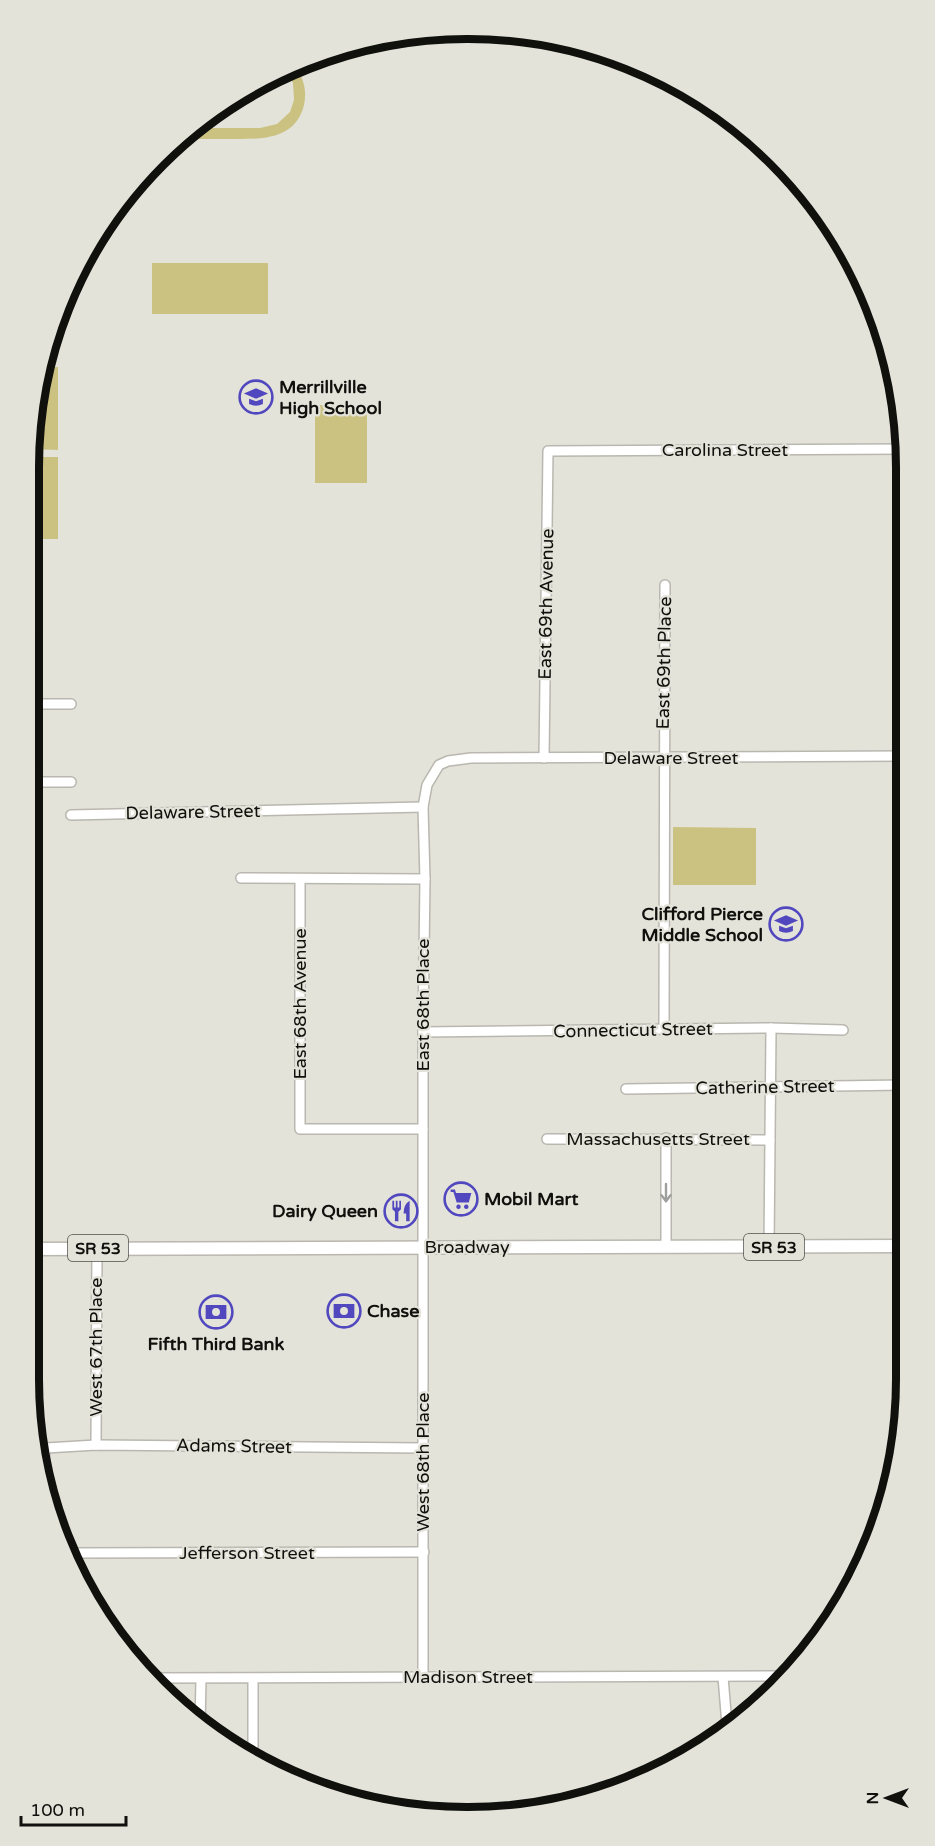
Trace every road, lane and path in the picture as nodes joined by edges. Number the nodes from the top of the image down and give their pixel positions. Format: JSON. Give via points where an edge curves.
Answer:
{"nodes":[{"id":1,"x":895,"y":449,"type":"edge"},
{"id":2,"x":548,"y":451,"type":"joint"},
{"id":3,"x":665,"y":585,"type":"dead end"},
{"id":4,"x":39,"y":704,"type":"edge"},
{"id":5,"x":71,"y":704,"type":"dead end"},
{"id":6,"x":896,"y":756,"type":"edge"},
{"id":7,"x":544,"y":758,"type":"junction"},
{"id":8,"x":663,"y":758,"type":"junction"},
{"id":9,"x":439,"y":765,"type":"joint"},
{"id":10,"x":39,"y":782,"type":"edge"},
{"id":11,"x":71,"y":782,"type":"dead end"},
{"id":12,"x":423,"y":807,"type":"junction"},
{"id":13,"x":71,"y":815,"type":"dead end"},
{"id":14,"x":242,"y":878,"type":"dead end"},
{"id":15,"x":300,"y":879,"type":"junction"},
{"id":16,"x":425,"y":879,"type":"junction"},
{"id":17,"x":771,"y":1028,"type":"junction"},
{"id":18,"x":664,"y":1029,"type":"junction"},
{"id":19,"x":843,"y":1030,"type":"dead end"},
{"id":20,"x":423,"y":1032,"type":"junction"},
{"id":21,"x":896,"y":1085,"type":"edge"},
{"id":22,"x":770,"y":1086,"type":"junction"},
{"id":23,"x":626,"y":1089,"type":"dead end"},
{"id":24,"x":423,"y":1129,"type":"junction"},
{"id":25,"x":666,"y":1138,"type":"junction"},
{"id":26,"x":547,"y":1139,"type":"dead end"},
{"id":27,"x":770,"y":1140,"type":"junction"},
{"id":28,"x":769,"y":1246,"type":"junction"},
{"id":29,"x":896,"y":1246,"type":"edge"},
{"id":30,"x":666,"y":1247,"type":"junction"},
{"id":31,"x":97,"y":1248,"type":"junction"},
{"id":32,"x":424,"y":1248,"type":"junction"},
{"id":33,"x":39,"y":1249,"type":"edge"},
{"id":34,"x":96,"y":1445,"type":"junction"},
{"id":35,"x":423,"y":1448,"type":"junction"},
{"id":36,"x":45,"y":1451,"type":"edge"},
{"id":37,"x":424,"y":1552,"type":"junction"},
{"id":38,"x":77,"y":1553,"type":"edge"},
{"id":39,"x":423,"y":1676,"type":"junction"},
{"id":40,"x":775,"y":1676,"type":"edge"},
{"id":41,"x":723,"y":1677,"type":"junction"},
{"id":42,"x":162,"y":1678,"type":"edge"},
{"id":43,"x":201,"y":1679,"type":"junction"},
{"id":44,"x":253,"y":1679,"type":"junction"},
{"id":45,"x":200,"y":1713,"type":"edge"},
{"id":46,"x":727,"y":1719,"type":"edge"},
{"id":47,"x":253,"y":1750,"type":"edge"}],
"edges":[{"from":1,"to":2,"type":"street","name":"Carolina Street"},
{"from":2,"to":7,"type":"street","name":"East 69th Avenue"},
{"from":3,"to":8,"type":"street","name":"East 69th Place"},
{"from":4,"to":5,"type":"street"},
{"from":6,"to":8,"type":"street","name":"Delaware Street"},
{"from":7,"to":8,"type":"street","name":"Delaware Street"},
{"from":7,"to":9,"type":"street","name":"Delaware Street","via":[[471,758]]},
{"from":8,"to":18,"type":"street","name":"East 69th Place"},
{"from":9,"to":12,"type":"street","name":"East 68th Place","via":[[427,785]]},
{"from":10,"to":11,"type":"street"},
{"from":12,"to":13,"type":"street","name":"Delaware Street"},
{"from":12,"to":16,"type":"street","name":"East 68th Place"},
{"from":14,"to":15,"type":"street"},
{"from":15,"to":16,"type":"street"},
{"from":15,"to":24,"type":"street","name":"East 68th Avenue","via":[[300,1129]]},
{"from":16,"to":20,"type":"street","name":"East 68th Place"},
{"from":17,"to":18,"type":"street","name":"Connecticut Street"},
{"from":17,"to":19,"type":"street","name":"Connecticut Street"},
{"from":17,"to":22,"type":"street"},
{"from":18,"to":20,"type":"street","name":"Connecticut Street"},
{"from":20,"to":24,"type":"street","name":"East 68th Place"},
{"from":21,"to":22,"type":"street","name":"Catherine Street"},
{"from":22,"to":23,"type":"street","name":"Catherine Street"},
{"from":22,"to":27,"type":"street"},
{"from":24,"to":32,"type":"street","name":"East 68th Place"},
{"from":25,"to":26,"type":"street","name":"Massachusetts Street"},
{"from":25,"to":27,"type":"street","name":"Massachusetts Street"},
{"from":25,"to":30,"type":"street","one_way":true},
{"from":27,"to":28,"type":"street"},
{"from":28,"to":29,"type":"main road","name":"Broadway","number":"SR 53"},
{"from":28,"to":30,"type":"main road","name":"Broadway","number":"SR 53"},
{"from":30,"to":32,"type":"main road","name":"Broadway","number":"SR 53"},
{"from":31,"to":32,"type":"main road","name":"Broadway","number":"SR 53"},
{"from":31,"to":33,"type":"main road","name":"Broadway","number":"SR 53"},
{"from":31,"to":34,"type":"street","name":"West 67th Place"},
{"from":32,"to":35,"type":"street","name":"West 68th Place"},
{"from":34,"to":35,"type":"street","name":"Adams Street"},
{"from":34,"to":36,"type":"street","name":"Adams Street"},
{"from":35,"to":37,"type":"street","name":"West 68th Place"},
{"from":37,"to":38,"type":"street","name":"Jefferson Street"},
{"from":37,"to":39,"type":"street","name":"West 68th Place"},
{"from":39,"to":41,"type":"street","name":"Madison Street"},
{"from":39,"to":44,"type":"street","name":"Madison Street"},
{"from":40,"to":41,"type":"street","name":"Madison Street"},
{"from":41,"to":46,"type":"street"},
{"from":42,"to":43,"type":"street","name":"Madison Street"},
{"from":43,"to":44,"type":"street","name":"Madison Street"},
{"from":43,"to":45,"type":"street"},
{"from":44,"to":47,"type":"street"}]}
